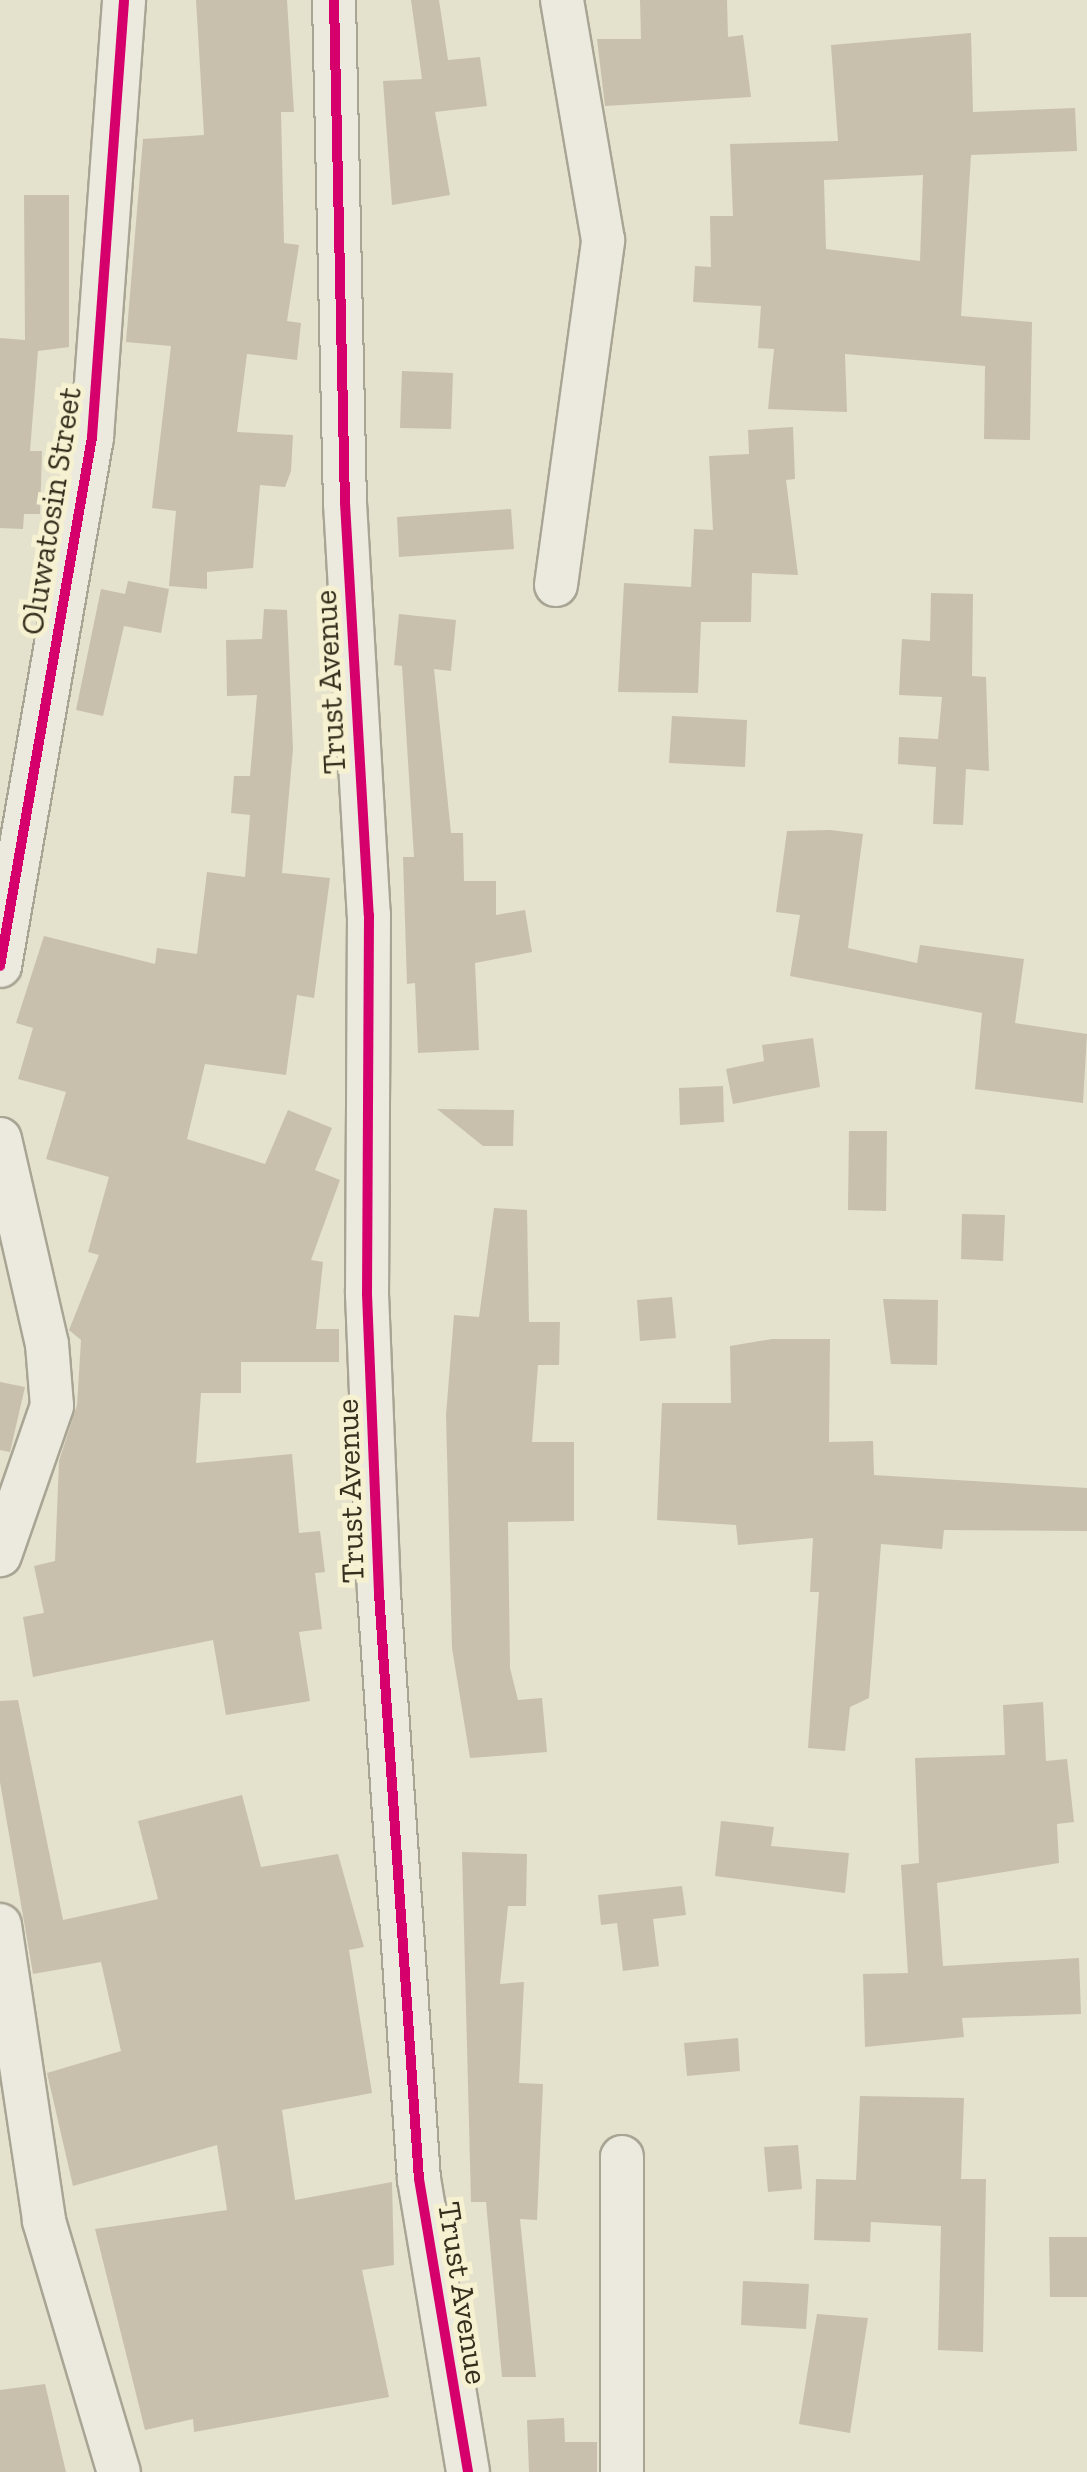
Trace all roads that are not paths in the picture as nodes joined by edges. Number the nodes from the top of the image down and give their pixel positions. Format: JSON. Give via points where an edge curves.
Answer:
{"nodes":[{"id":1,"x":124,"y":0,"type":"edge"},
{"id":2,"x":334,"y":0,"type":"edge"},
{"id":3,"x":562,"y":0,"type":"edge"},
{"id":4,"x":556,"y":585,"type":"dead end"},
{"id":5,"x":0,"y":966,"type":"edge"},
{"id":6,"x":0,"y":1140,"type":"edge"},
{"id":7,"x":0,"y":1556,"type":"edge"},
{"id":8,"x":0,"y":1924,"type":"edge"},
{"id":9,"x":622,"y":2157,"type":"dead end"},
{"id":10,"x":119,"y":2472,"type":"edge"},
{"id":11,"x":468,"y":2472,"type":"edge"},
{"id":12,"x":622,"y":2472,"type":"edge"}],
"edges":[{"from":1,"to":5,"type":"street","name":"Oluwatosin Street","via":[[86,490]]},
{"from":2,"to":11,"type":"street","name":"Trust Avenue","via":[[345,503],[369,915],[367,1294],[378,1593],[419,2178]]},
{"from":3,"to":4,"type":"street","via":[[603,240]]},
{"from":6,"to":7,"type":"street","via":[[47,1344],[52,1406]]},
{"from":8,"to":10,"type":"street","via":[[44,2222]]},
{"from":9,"to":12,"type":"street"}]}
